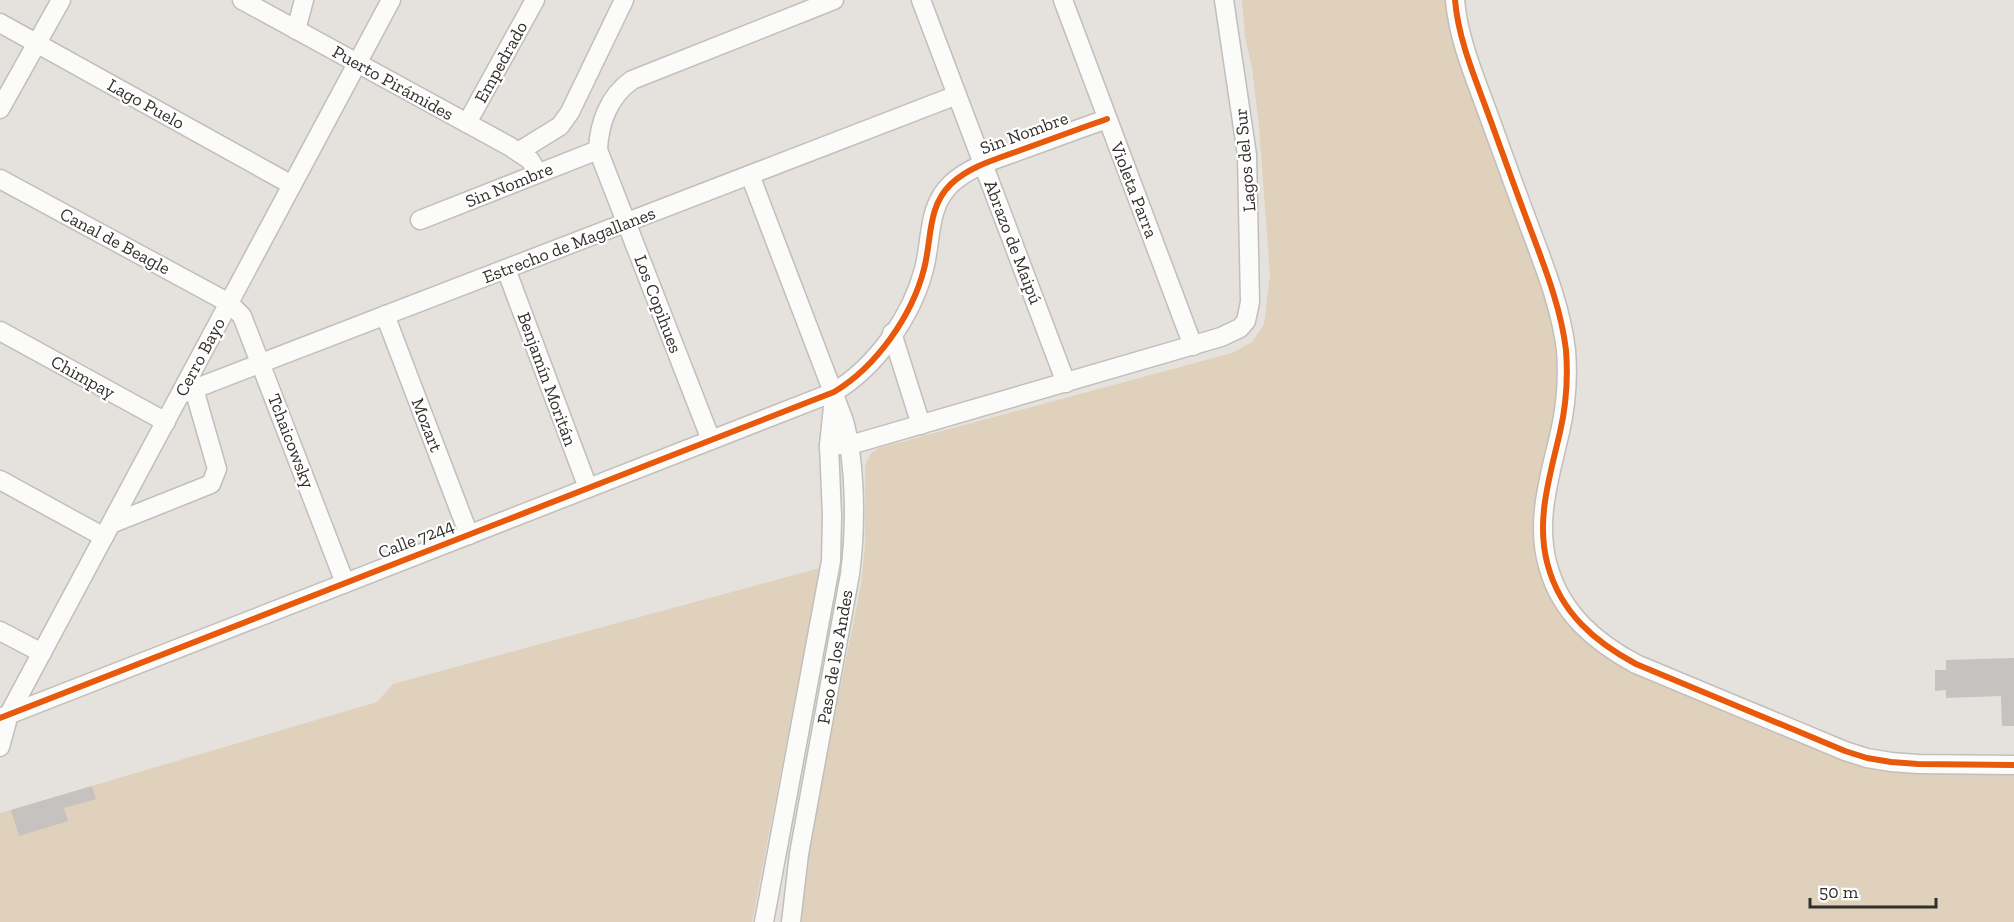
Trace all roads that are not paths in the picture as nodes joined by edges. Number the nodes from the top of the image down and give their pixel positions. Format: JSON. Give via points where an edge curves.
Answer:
{"nodes":[{"id":1,"x":61,"y":0,"type":"edge"},
{"id":2,"x":242,"y":0,"type":"edge"},
{"id":3,"x":304,"y":0,"type":"edge"},
{"id":4,"x":391,"y":0,"type":"edge"},
{"id":5,"x":535,"y":0,"type":"edge"},
{"id":6,"x":624,"y":0,"type":"edge"},
{"id":7,"x":921,"y":0,"type":"edge"},
{"id":8,"x":1063,"y":0,"type":"edge"},
{"id":9,"x":1224,"y":0,"type":"edge"},
{"id":10,"x":1455,"y":0,"type":"edge"},
{"id":11,"x":826,"y":1,"type":"edge"},
{"id":12,"x":0,"y":23,"type":"edge"},
{"id":13,"x":296,"y":30,"type":"junction"},
{"id":14,"x":36,"y":43,"type":"junction"},
{"id":15,"x":357,"y":63,"type":"junction"},
{"id":16,"x":957,"y":95,"type":"junction"},
{"id":17,"x":0,"y":109,"type":"edge"},
{"id":18,"x":1107,"y":119,"type":"junction"},
{"id":19,"x":467,"y":123,"type":"junction"},
{"id":20,"x":598,"y":141,"type":"junction"},
{"id":21,"x":518,"y":152,"type":"junction"},
{"id":22,"x":984,"y":164,"type":"junction"},
{"id":23,"x":538,"y":173,"type":"junction"},
{"id":24,"x":750,"y":175,"type":"junction"},
{"id":25,"x":0,"y":179,"type":"edge"},
{"id":26,"x":292,"y":185,"type":"junction"},
{"id":27,"x":420,"y":220,"type":"dead end"},
{"id":28,"x":626,"y":222,"type":"junction"},
{"id":29,"x":506,"y":269,"type":"junction"},
{"id":30,"x":229,"y":303,"type":"junction"},
{"id":31,"x":385,"y":315,"type":"junction"},
{"id":32,"x":0,"y":332,"type":"edge"},
{"id":33,"x":892,"y":333,"type":"junction"},
{"id":34,"x":1193,"y":345,"type":"junction"},
{"id":35,"x":261,"y":363,"type":"junction"},
{"id":36,"x":1066,"y":382,"type":"junction"},
{"id":37,"x":187,"y":391,"type":"junction"},
{"id":38,"x":834,"y":392,"type":"junction"},
{"id":39,"x":166,"y":422,"type":"junction"},
{"id":40,"x":921,"y":424,"type":"junction"},
{"id":41,"x":711,"y":440,"type":"junction"},
{"id":42,"x":829,"y":445,"type":"junction"},
{"id":43,"x":850,"y":445,"type":"junction"},
{"id":44,"x":0,"y":480,"type":"edge"},
{"id":45,"x":588,"y":488,"type":"junction"},
{"id":46,"x":108,"y":531,"type":"junction"},
{"id":47,"x":469,"y":535,"type":"junction"},
{"id":48,"x":345,"y":583,"type":"junction"},
{"id":49,"x":0,"y":631,"type":"edge"},
{"id":50,"x":42,"y":653,"type":"junction"},
{"id":51,"x":5,"y":716,"type":"edge"},
{"id":52,"x":0,"y":747,"type":"edge"},
{"id":53,"x":2014,"y":765,"type":"edge"},
{"id":54,"x":764,"y":922,"type":"edge"},
{"id":55,"x":790,"y":922,"type":"edge"}],
"edges":[{"from":1,"to":14,"type":"street"},
{"from":2,"to":13,"type":"street","name":"Puerto Pirámides"},
{"from":3,"to":13,"type":"street"},
{"from":4,"to":15,"type":"street","name":"Cerro Bayo"},
{"from":5,"to":19,"type":"street","name":"Empedrado"},
{"from":6,"to":21,"type":"street","via":[[570,112],[560,126]]},
{"from":7,"to":16,"type":"street","name":"Abrazo de Maipú"},
{"from":8,"to":18,"type":"street","name":"Violeta Parra"},
{"from":9,"to":34,"type":"street","name":"Lagos del Sur","via":[[1248,175],[1250,302],[1246,321],[1240,328]]},
{"from":10,"to":53,"type":"street","via":[[1456,18],[1471,68],[1562,324],[1566,352],[1564,404],[1546,488],[1543,539],[1547,566],[1570,613],[1588,632],[1628,659],[1845,751],[1900,763]]},
{"from":11,"to":20,"type":"street","via":[[632,80],[612,99]]},
{"from":12,"to":14,"type":"street","name":"Lago Puelo"},
{"from":13,"to":15,"type":"street","name":"Puerto Pirámides"},
{"from":14,"to":17,"type":"street"},
{"from":14,"to":26,"type":"street","name":"Lago Puelo"},
{"from":15,"to":19,"type":"street","name":"Puerto Pirámides"},
{"from":15,"to":26,"type":"street","name":"Cerro Bayo"},
{"from":16,"to":22,"type":"street","name":"Abrazo de Maipú"},
{"from":16,"to":24,"type":"street","name":"Estrecho de Magallanes"},
{"from":18,"to":22,"type":"street","name":"Sin Nombre"},
{"from":18,"to":34,"type":"street","name":"Violeta Parra"},
{"from":19,"to":21,"type":"street","name":"Puerto Pirámides"},
{"from":20,"to":23,"type":"street","name":"Sin Nombre"},
{"from":20,"to":28,"type":"street","name":"Los Copihues"},
{"from":21,"to":23,"type":"street","name":"Puerto Pirámides","via":[[530,160]]},
{"from":22,"to":33,"type":"street","name":"Sin Nombre","via":[[961,176],[941,197],[929,230],[918,288]]},
{"from":22,"to":36,"type":"street","name":"Abrazo de Maipú"},
{"from":23,"to":27,"type":"street","name":"Sin Nombre"},
{"from":24,"to":28,"type":"street","name":"Estrecho de Magallanes"},
{"from":24,"to":38,"type":"street","name":"Paso de los Andes"},
{"from":25,"to":30,"type":"street","name":"Canal de Beagle"},
{"from":26,"to":30,"type":"street","name":"Cerro Bayo"},
{"from":28,"to":29,"type":"street","name":"Estrecho de Magallanes"},
{"from":28,"to":41,"type":"street","name":"Los Copihues"},
{"from":29,"to":31,"type":"street","name":"Estrecho de Magallanes"},
{"from":29,"to":45,"type":"street","name":"Benjamín Moritán"},
{"from":30,"to":35,"type":"street","name":"Tchaicowsky","via":[[242,316]]},
{"from":30,"to":37,"type":"street","name":"Cerro Bayo"},
{"from":31,"to":35,"type":"street","name":"Estrecho de Magallanes"},
{"from":31,"to":47,"type":"street","name":"Mozart"},
{"from":32,"to":39,"type":"street","name":"Chimpay"},
{"from":33,"to":38,"type":"street","name":"Sin Nombre","via":[[861,371]]},
{"from":33,"to":40,"type":"street"},
{"from":34,"to":36,"type":"street"},
{"from":35,"to":37,"type":"street","name":"Estrecho de Magallanes"},
{"from":35,"to":48,"type":"street","name":"Tchaicowsky"},
{"from":36,"to":40,"type":"street"},
{"from":37,"to":39,"type":"street","name":"Cerro Bayo"},
{"from":37,"to":46,"type":"street","via":[[217,469],[211,484]]},
{"from":38,"to":41,"type":"street","name":"Calle 7244"},
{"from":38,"to":42,"type":"street","name":"Paso de los Andes"},
{"from":38,"to":43,"type":"street","name":"Paso de los Andes"},
{"from":39,"to":46,"type":"street","name":"Cerro Bayo"},
{"from":40,"to":43,"type":"street"},
{"from":41,"to":45,"type":"street","name":"Calle 7244"},
{"from":42,"to":43,"type":"street"},
{"from":42,"to":54,"type":"street","name":"Paso de los Andes","via":[[832,538],[828,584]]},
{"from":43,"to":55,"type":"street","name":"Paso de los Andes","via":[[853,555]]},
{"from":44,"to":46,"type":"street"},
{"from":45,"to":47,"type":"street","name":"Calle 7244"},
{"from":46,"to":50,"type":"street","name":"Cerro Bayo"},
{"from":47,"to":48,"type":"street","name":"Calle 7244"},
{"from":48,"to":51,"type":"street","name":"Calle 7244"},
{"from":49,"to":50,"type":"street"},
{"from":50,"to":51,"type":"street","name":"Cerro Bayo"},
{"from":51,"to":52,"type":"street","name":"Cerro Bayo"}]}
